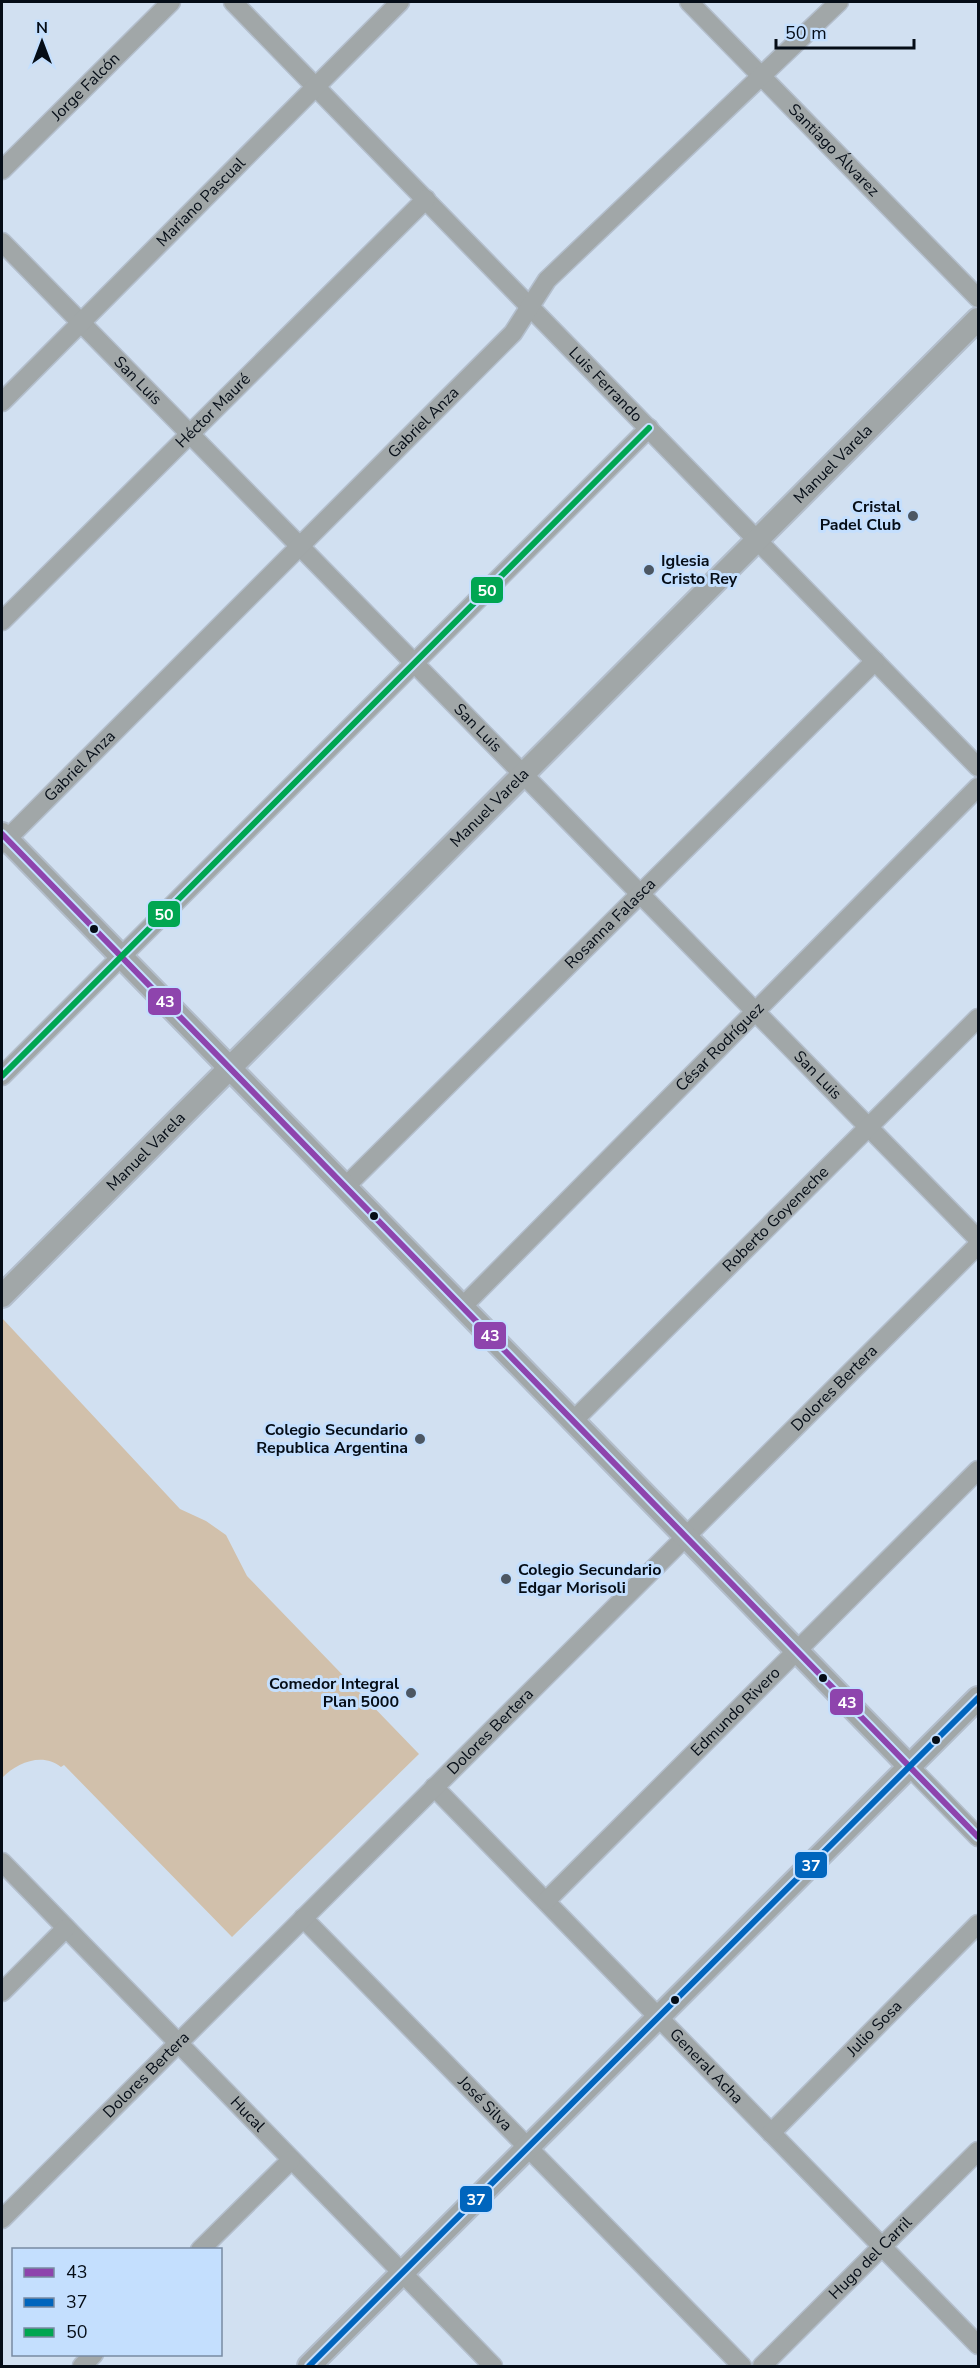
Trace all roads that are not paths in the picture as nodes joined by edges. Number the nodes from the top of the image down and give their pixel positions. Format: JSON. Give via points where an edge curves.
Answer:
{"nodes":[{"id":1,"x":171,"y":2,"type":"edge"},
{"id":2,"x":233,"y":2,"type":"edge"},
{"id":3,"x":400,"y":2,"type":"edge"},
{"id":4,"x":689,"y":2,"type":"edge"},
{"id":5,"x":839,"y":2,"type":"edge"},
{"id":6,"x":761,"y":76,"type":"junction"},
{"id":7,"x":316,"y":86,"type":"junction"},
{"id":8,"x":2,"y":170,"type":"edge"},
{"id":9,"x":426,"y":199,"type":"junction"},
{"id":10,"x":2,"y":242,"type":"edge"},
{"id":11,"x":978,"y":297,"type":"edge"},
{"id":12,"x":530,"y":306,"type":"junction"},
{"id":13,"x":978,"y":319,"type":"edge"},
{"id":14,"x":80,"y":323,"type":"junction"},
{"id":15,"x":2,"y":402,"type":"edge"},
{"id":16,"x":649,"y":428,"type":"junction"},
{"id":17,"x":189,"y":434,"type":"junction"},
{"id":18,"x":758,"y":540,"type":"junction"},
{"id":19,"x":300,"y":546,"type":"junction"},
{"id":20,"x":2,"y":621,"type":"edge"},
{"id":21,"x":875,"y":661,"type":"junction"},
{"id":22,"x":414,"y":663,"type":"junction"},
{"id":23,"x":978,"y":767,"type":"edge"},
{"id":24,"x":523,"y":775,"type":"junction"},
{"id":25,"x":978,"y":787,"type":"edge"},
{"id":26,"x":3,"y":839,"type":"edge"},
{"id":27,"x":640,"y":894,"type":"junction"},
{"id":28,"x":121,"y":956,"type":"junction"},
{"id":29,"x":755,"y":1012,"type":"junction"},
{"id":30,"x":978,"y":1018,"type":"edge"},
{"id":31,"x":230,"y":1068,"type":"junction"},
{"id":32,"x":2,"y":1076,"type":"edge"},
{"id":33,"x":868,"y":1127,"type":"junction"},
{"id":34,"x":345,"y":1187,"type":"junction"},
{"id":35,"x":978,"y":1239,"type":"edge"},
{"id":36,"x":978,"y":1245,"type":"edge"},
{"id":37,"x":2,"y":1296,"type":"edge"},
{"id":38,"x":462,"y":1307,"type":"junction"},
{"id":39,"x":573,"y":1421,"type":"junction"},
{"id":40,"x":978,"y":1470,"type":"edge"},
{"id":41,"x":686,"y":1537,"type":"junction"},
{"id":42,"x":797,"y":1651,"type":"junction"},
{"id":43,"x":978,"y":1698,"type":"edge"},
{"id":44,"x":910,"y":1767,"type":"junction"},
{"id":45,"x":434,"y":1787,"type":"junction"},
{"id":46,"x":978,"y":1838,"type":"edge"},
{"id":47,"x":2,"y":1862,"type":"edge"},
{"id":48,"x":546,"y":1901,"type":"junction"},
{"id":49,"x":303,"y":1918,"type":"junction"},
{"id":50,"x":978,"y":1924,"type":"edge"},
{"id":51,"x":66,"y":1928,"type":"junction"},
{"id":52,"x":2,"y":1992,"type":"edge"},
{"id":53,"x":659,"y":2017,"type":"junction"},
{"id":54,"x":178,"y":2043,"type":"junction"},
{"id":55,"x":771,"y":2133,"type":"junction"},
{"id":56,"x":528,"y":2148,"type":"junction"},
{"id":57,"x":978,"y":2151,"type":"edge"},
{"id":58,"x":291,"y":2160,"type":"junction"},
{"id":59,"x":2,"y":2219,"type":"edge"},
{"id":60,"x":882,"y":2247,"type":"junction"},
{"id":61,"x":202,"y":2248,"type":"edge"},
{"id":62,"x":402,"y":2274,"type":"junction"},
{"id":63,"x":978,"y":2345,"type":"edge"},
{"id":64,"x":93,"y":2356,"type":"edge"},
{"id":65,"x":81,"y":2367,"type":"edge"},
{"id":66,"x":309,"y":2367,"type":"edge"},
{"id":67,"x":493,"y":2367,"type":"edge"},
{"id":68,"x":742,"y":2367,"type":"edge"},
{"id":69,"x":762,"y":2367,"type":"edge"}],
"edges":[{"from":1,"to":8,"type":"street","name":"Jorge Falcón"},
{"from":2,"to":7,"type":"street","name":"Luis Ferrando"},
{"from":3,"to":7,"type":"street","name":"Mariano Pascual"},
{"from":4,"to":6,"type":"street","name":"Santiago Álvarez"},
{"from":5,"to":6,"type":"street","name":"Gabriel Anza"},
{"from":6,"to":11,"type":"street","name":"Santiago Álvarez"},
{"from":6,"to":12,"type":"street","name":"Gabriel Anza","via":[[547,280]]},
{"from":7,"to":9,"type":"street","name":"Luis Ferrando"},
{"from":7,"to":14,"type":"street","name":"Mariano Pascual"},
{"from":9,"to":12,"type":"street","name":"Luis Ferrando"},
{"from":9,"to":17,"type":"street","name":"Héctor Mauré"},
{"from":10,"to":14,"type":"street","name":"San Luis"},
{"from":12,"to":16,"type":"street","name":"Luis Ferrando"},
{"from":12,"to":19,"type":"street","name":"Gabriel Anza","via":[[513,333]]},
{"from":13,"to":18,"type":"street","name":"Manuel Varela"},
{"from":14,"to":15,"type":"street","name":"Mariano Pascual"},
{"from":14,"to":17,"type":"street","name":"San Luis"},
{"from":16,"to":18,"type":"street","name":"Luis Ferrando"},
{"from":16,"to":22,"type":"street"},
{"from":17,"to":19,"type":"street","name":"San Luis"},
{"from":17,"to":20,"type":"street","name":"Héctor Mauré"},
{"from":18,"to":21,"type":"street","name":"Luis Ferrando"},
{"from":18,"to":24,"type":"street","name":"Manuel Varela"},
{"from":19,"to":22,"type":"street","name":"San Luis"},
{"from":19,"to":26,"type":"street","name":"Gabriel Anza"},
{"from":21,"to":23,"type":"street","name":"Luis Ferrando"},
{"from":21,"to":27,"type":"street","name":"Rosanna Falasca"},
{"from":22,"to":24,"type":"street","name":"San Luis"},
{"from":22,"to":28,"type":"street"},
{"from":24,"to":27,"type":"street","name":"San Luis"},
{"from":24,"to":31,"type":"street","name":"Manuel Varela"},
{"from":25,"to":29,"type":"street","name":"César Rodríguez"},
{"from":26,"to":28,"type":"street"},
{"from":27,"to":29,"type":"street","name":"San Luis"},
{"from":27,"to":34,"type":"street","name":"Rosanna Falasca"},
{"from":28,"to":31,"type":"street"},
{"from":28,"to":32,"type":"street"},
{"from":29,"to":33,"type":"street","name":"San Luis"},
{"from":29,"to":38,"type":"street","name":"César Rodríguez"},
{"from":30,"to":33,"type":"street","name":"Roberto Goyeneche"},
{"from":31,"to":34,"type":"street"},
{"from":31,"to":37,"type":"street","name":"Manuel Varela"},
{"from":33,"to":35,"type":"street","name":"San Luis"},
{"from":33,"to":39,"type":"street","name":"Roberto Goyeneche"},
{"from":34,"to":38,"type":"street"},
{"from":36,"to":41,"type":"street","name":"Dolores Bertera"},
{"from":38,"to":39,"type":"street"},
{"from":39,"to":41,"type":"street"},
{"from":40,"to":42,"type":"street","name":"Edmundo Rivero"},
{"from":41,"to":42,"type":"street"},
{"from":41,"to":45,"type":"street","name":"Dolores Bertera"},
{"from":42,"to":44,"type":"street"},
{"from":42,"to":48,"type":"street","name":"Edmundo Rivero"},
{"from":43,"to":44,"type":"street"},
{"from":44,"to":46,"type":"street"},
{"from":44,"to":53,"type":"street"},
{"from":45,"to":48,"type":"street","name":"General Acha"},
{"from":45,"to":49,"type":"street","name":"Dolores Bertera"},
{"from":47,"to":51,"type":"street","name":"Hucal"},
{"from":48,"to":53,"type":"street","name":"General Acha"},
{"from":49,"to":54,"type":"street","name":"Dolores Bertera"},
{"from":49,"to":56,"type":"street","name":"José Silva"},
{"from":50,"to":55,"type":"street","name":"Julio Sosa"},
{"from":51,"to":52,"type":"street"},
{"from":51,"to":54,"type":"street","name":"Hucal"},
{"from":53,"to":55,"type":"street","name":"General Acha"},
{"from":53,"to":56,"type":"street"},
{"from":54,"to":58,"type":"street","name":"Hucal"},
{"from":54,"to":59,"type":"street","name":"Dolores Bertera"},
{"from":55,"to":60,"type":"street","name":"General Acha"},
{"from":56,"to":62,"type":"street"},
{"from":56,"to":68,"type":"street","name":"José Silva"},
{"from":57,"to":60,"type":"street","name":"Hugo del Carril"},
{"from":58,"to":61,"type":"street"},
{"from":58,"to":62,"type":"street","name":"Hucal"},
{"from":60,"to":63,"type":"street","name":"General Acha"},
{"from":60,"to":69,"type":"street","name":"Hugo del Carril"},
{"from":62,"to":66,"type":"street"},
{"from":62,"to":67,"type":"street","name":"Hucal"},
{"from":64,"to":65,"type":"street"}]}
